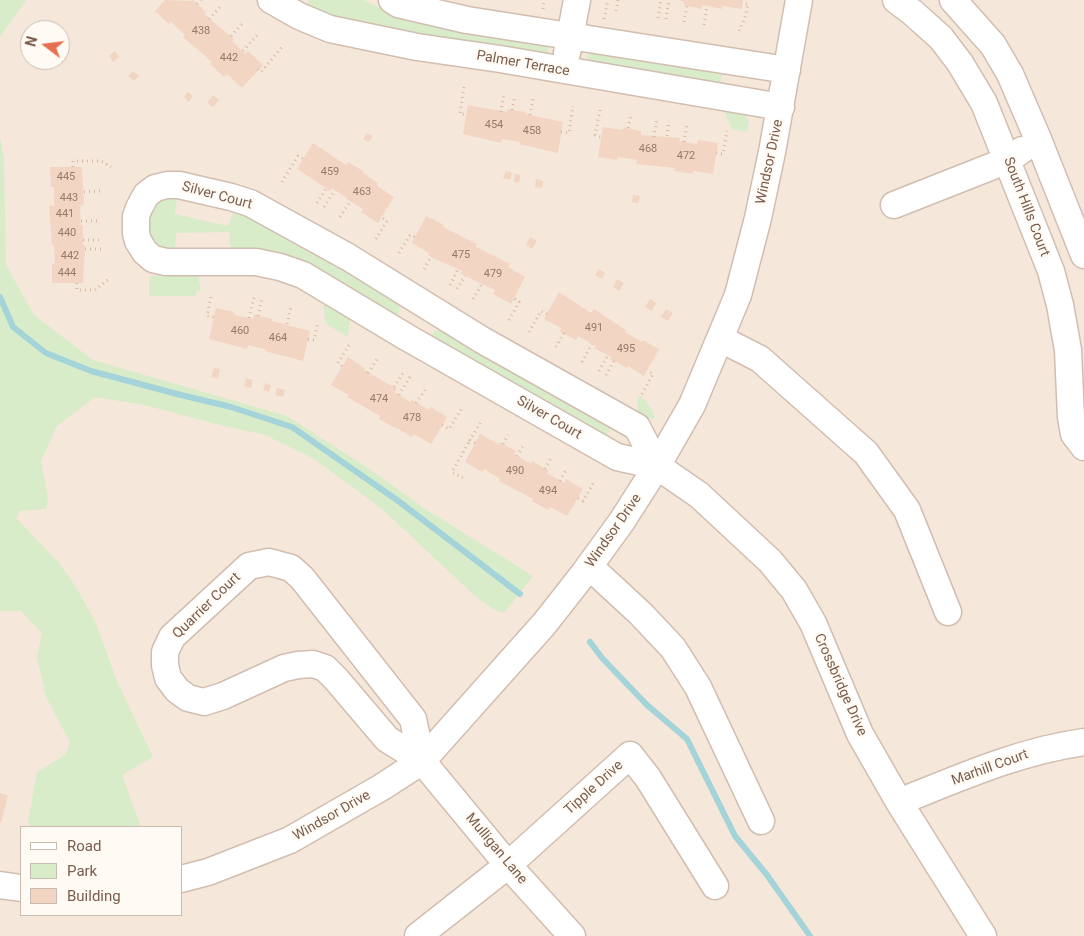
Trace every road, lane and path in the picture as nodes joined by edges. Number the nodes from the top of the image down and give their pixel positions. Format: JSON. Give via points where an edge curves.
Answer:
{"nodes":[{"id":1,"x":201,"y":0,"type":"edge"},
{"id":2,"x":271,"y":0,"type":"edge"},
{"id":3,"x":392,"y":0,"type":"edge"},
{"id":4,"x":577,"y":0,"type":"edge"},
{"id":5,"x":618,"y":0,"type":"edge"},
{"id":6,"x":661,"y":0,"type":"edge"},
{"id":7,"x":669,"y":0,"type":"edge"},
{"id":8,"x":798,"y":0,"type":"edge"},
{"id":9,"x":896,"y":0,"type":"edge"},
{"id":10,"x":953,"y":0,"type":"edge"},
{"id":11,"x":742,"y":3,"type":"dead end"},
{"id":12,"x":197,"y":4,"type":"dead end"},
{"id":13,"x":221,"y":6,"type":"dead end"},
{"id":14,"x":687,"y":6,"type":"dead end"},
{"id":15,"x":707,"y":6,"type":"dead end"},
{"id":16,"x":616,"y":11,"type":"dead end"},
{"id":17,"x":658,"y":18,"type":"dead end"},
{"id":18,"x":209,"y":19,"type":"dead end"},
{"id":19,"x":666,"y":19,"type":"dead end"},
{"id":20,"x":684,"y":22,"type":"dead end"},
{"id":21,"x":243,"y":23,"type":"dead end"},
{"id":22,"x":704,"y":25,"type":"dead end"},
{"id":23,"x":739,"y":31,"type":"dead end"},
{"id":24,"x":259,"y":33,"type":"dead end"},
{"id":25,"x":231,"y":36,"type":"dead end"},
{"id":26,"x":570,"y":36,"type":"junction"},
{"id":27,"x":283,"y":46,"type":"dead end"},
{"id":28,"x":242,"y":51,"type":"dead end"},
{"id":29,"x":258,"y":69,"type":"dead end"},
{"id":30,"x":787,"y":70,"type":"junction"},
{"id":31,"x":564,"y":71,"type":"junction"},
{"id":32,"x":464,"y":87,"type":"dead end"},
{"id":33,"x":504,"y":94,"type":"dead end"},
{"id":34,"x":515,"y":96,"type":"dead end"},
{"id":35,"x":533,"y":98,"type":"dead end"},
{"id":36,"x":573,"y":106,"type":"dead end"},
{"id":37,"x":781,"y":107,"type":"junction"},
{"id":38,"x":512,"y":110,"type":"dead end"},
{"id":39,"x":600,"y":110,"type":"dead end"},
{"id":40,"x":501,"y":112,"type":"dead end"},
{"id":41,"x":466,"y":114,"type":"dead end"},
{"id":42,"x":530,"y":115,"type":"dead end"},
{"id":43,"x":630,"y":115,"type":"dead end"},
{"id":44,"x":657,"y":120,"type":"dead end"},
{"id":45,"x":669,"y":121,"type":"dead end"},
{"id":46,"x":687,"y":124,"type":"dead end"},
{"id":47,"x":628,"y":128,"type":"dead end"},
{"id":48,"x":727,"y":131,"type":"dead end"},
{"id":49,"x":561,"y":132,"type":"dead end"},
{"id":50,"x":666,"y":136,"type":"dead end"},
{"id":51,"x":601,"y":137,"type":"dead end"},
{"id":52,"x":654,"y":137,"type":"dead end"},
{"id":53,"x":1038,"y":139,"type":"junction"},
{"id":54,"x":684,"y":142,"type":"dead end"},
{"id":55,"x":716,"y":153,"type":"dead end"},
{"id":56,"x":304,"y":159,"type":"dead end"},
{"id":57,"x":1008,"y":160,"type":"junction"},
{"id":58,"x":73,"y":167,"type":"dead end"},
{"id":59,"x":111,"y":167,"type":"dead end"},
{"id":60,"x":282,"y":182,"type":"dead end"},
{"id":61,"x":326,"y":189,"type":"dead end"},
{"id":62,"x":335,"y":190,"type":"dead end"},
{"id":63,"x":101,"y":191,"type":"dead end"},
{"id":64,"x":84,"y":192,"type":"dead end"},
{"id":65,"x":350,"y":202,"type":"dead end"},
{"id":66,"x":317,"y":203,"type":"dead end"},
{"id":67,"x":894,"y":204,"type":"dead end"},
{"id":68,"x":324,"y":208,"type":"dead end"},
{"id":69,"x":340,"y":217,"type":"dead end"},
{"id":70,"x":381,"y":217,"type":"dead end"},
{"id":71,"x":81,"y":221,"type":"dead end"},
{"id":72,"x":101,"y":221,"type":"dead end"},
{"id":73,"x":415,"y":237,"type":"dead end"},
{"id":74,"x":376,"y":239,"type":"dead end"},
{"id":75,"x":83,"y":240,"type":"dead end"},
{"id":76,"x":101,"y":240,"type":"dead end"},
{"id":77,"x":102,"y":248,"type":"dead end"},
{"id":78,"x":85,"y":249,"type":"dead end"},
{"id":79,"x":399,"y":253,"type":"dead end"},
{"id":80,"x":1084,"y":254,"type":"edge"},
{"id":81,"x":431,"y":257,"type":"dead end"},
{"id":82,"x":424,"y":269,"type":"dead end"},
{"id":83,"x":458,"y":269,"type":"dead end"},
{"id":84,"x":464,"y":276,"type":"dead end"},
{"id":85,"x":110,"y":278,"type":"dead end"},
{"id":86,"x":77,"y":283,"type":"dead end"},
{"id":87,"x":450,"y":284,"type":"dead end"},
{"id":88,"x":482,"y":284,"type":"dead end"},
{"id":89,"x":458,"y":289,"type":"dead end"},
{"id":90,"x":212,"y":297,"type":"dead end"},
{"id":91,"x":254,"y":297,"type":"dead end"},
{"id":92,"x":514,"y":298,"type":"dead end"},
{"id":93,"x":262,"y":299,"type":"dead end"},
{"id":94,"x":473,"y":299,"type":"dead end"},
{"id":95,"x":428,"y":306,"type":"junction"},
{"id":96,"x":291,"y":307,"type":"dead end"},
{"id":97,"x":547,"y":314,"type":"dead end"},
{"id":98,"x":258,"y":316,"type":"dead end"},
{"id":99,"x":214,"y":317,"type":"dead end"},
{"id":100,"x":249,"y":318,"type":"dead end"},
{"id":101,"x":509,"y":320,"type":"dead end"},
{"id":102,"x":318,"y":322,"type":"dead end"},
{"id":103,"x":287,"y":324,"type":"dead end"},
{"id":104,"x":529,"y":332,"type":"dead end"},
{"id":105,"x":564,"y":333,"type":"dead end"},
{"id":106,"x":408,"y":338,"type":"junction"},
{"id":107,"x":308,"y":339,"type":"dead end"},
{"id":108,"x":721,"y":339,"type":"junction"},
{"id":109,"x":352,"y":342,"type":"dead end"},
{"id":110,"x":592,"y":344,"type":"dead end"},
{"id":111,"x":556,"y":347,"type":"dead end"},
{"id":112,"x":608,"y":355,"type":"dead end"},
{"id":113,"x":378,"y":358,"type":"dead end"},
{"id":114,"x":614,"y":361,"type":"dead end"},
{"id":115,"x":582,"y":362,"type":"dead end"},
{"id":116,"x":342,"y":366,"type":"dead end"},
{"id":117,"x":599,"y":371,"type":"dead end"},
{"id":118,"x":648,"y":371,"type":"dead end"},
{"id":119,"x":368,"y":373,"type":"dead end"},
{"id":120,"x":403,"y":373,"type":"dead end"},
{"id":121,"x":606,"y":375,"type":"dead end"},
{"id":122,"x":410,"y":377,"type":"dead end"},
{"id":123,"x":394,"y":387,"type":"dead end"},
{"id":124,"x":426,"y":387,"type":"dead end"},
{"id":125,"x":642,"y":394,"type":"dead end"},
{"id":126,"x":399,"y":395,"type":"dead end"},
{"id":127,"x":416,"y":403,"type":"dead end"},
{"id":128,"x":462,"y":408,"type":"dead end"},
{"id":129,"x":482,"y":420,"type":"dead end"},
{"id":130,"x":442,"y":425,"type":"dead end"},
{"id":131,"x":508,"y":435,"type":"dead end"},
{"id":132,"x":470,"y":440,"type":"junction"},
{"id":133,"x":475,"y":443,"type":"dead end"},
{"id":134,"x":503,"y":444,"type":"dead end"},
{"id":135,"x":524,"y":444,"type":"dead end"},
{"id":136,"x":1084,"y":447,"type":"edge"},
{"id":137,"x":517,"y":456,"type":"dead end"},
{"id":138,"x":551,"y":458,"type":"dead end"},
{"id":139,"x":658,"y":466,"type":"junction"},
{"id":140,"x":567,"y":468,"type":"dead end"},
{"id":141,"x":545,"y":469,"type":"dead end"},
{"id":142,"x":462,"y":478,"type":"dead end"},
{"id":143,"x":560,"y":481,"type":"dead end"},
{"id":144,"x":594,"y":482,"type":"dead end"},
{"id":145,"x":578,"y":498,"type":"dead end"},
{"id":146,"x":589,"y":566,"type":"junction"},
{"id":147,"x":948,"y":612,"type":"dead end"},
{"id":148,"x":1084,"y":742,"type":"edge"},
{"id":149,"x":422,"y":761,"type":"junction"},
{"id":150,"x":899,"y":802,"type":"junction"},
{"id":151,"x":761,"y":822,"type":"dead end"},
{"id":152,"x":508,"y":864,"type":"junction"},
{"id":153,"x":182,"y":879,"type":"edge"},
{"id":154,"x":0,"y":885,"type":"edge"},
{"id":155,"x":715,"y":886,"type":"dead end"},
{"id":156,"x":20,"y":888,"type":"edge"},
{"id":157,"x":418,"y":936,"type":"edge"},
{"id":158,"x":572,"y":936,"type":"edge"},
{"id":159,"x":983,"y":936,"type":"edge"}],
"edges":[{"from":1,"to":12,"type":"path"},
{"from":2,"to":31,"type":"street","name":"Palmer Terrace","via":[[330,30]]},
{"from":3,"to":26,"type":"street","via":[[467,20]]},
{"from":4,"to":26,"type":"street"},
{"from":5,"to":16,"type":"path"},
{"from":6,"to":17,"type":"path"},
{"from":7,"to":19,"type":"path"},
{"from":8,"to":30,"type":"street","name":"Windsor Drive"},
{"from":9,"to":57,"type":"street","name":"South Hills Court","via":[[941,38],[960,63],[984,103]]},
{"from":10,"to":53,"type":"street","via":[[993,45],[1010,74]]},
{"from":11,"to":23,"type":"path","via":[[748,4]]},
{"from":13,"to":18,"type":"path"},
{"from":14,"to":20,"type":"path"},
{"from":15,"to":22,"type":"path"},
{"from":21,"to":25,"type":"path"},
{"from":24,"to":28,"type":"path"},
{"from":26,"to":30,"type":"street"},
{"from":26,"to":31,"type":"street"},
{"from":27,"to":29,"type":"path","via":[[261,72]]},
{"from":30,"to":37,"type":"street","name":"Windsor Drive"},
{"from":31,"to":37,"type":"street","name":"Palmer Terrace"},
{"from":32,"to":41,"type":"path","via":[[460,114]]},
{"from":33,"to":40,"type":"path"},
{"from":34,"to":38,"type":"path"},
{"from":35,"to":42,"type":"path"},
{"from":36,"to":49,"type":"path","via":[[569,133]]},
{"from":37,"to":108,"type":"street","name":"Windsor Drive","via":[[754,235],[738,295]]},
{"from":39,"to":51,"type":"path","via":[[595,135]]},
{"from":43,"to":47,"type":"path"},
{"from":44,"to":52,"type":"path"},
{"from":45,"to":50,"type":"path"},
{"from":46,"to":54,"type":"path"},
{"from":48,"to":55,"type":"path","via":[[723,154]]},
{"from":53,"to":57,"type":"street"},
{"from":53,"to":80,"type":"street"},
{"from":56,"to":60,"type":"path","via":[[298,156]]},
{"from":57,"to":67,"type":"street"},
{"from":57,"to":136,"type":"street","name":"South Hills Court","via":[[1051,271],[1060,304],[1068,350],[1074,434]]},
{"from":58,"to":59,"type":"path","via":[[73,161],[101,161]]},
{"from":61,"to":66,"type":"path"},
{"from":62,"to":68,"type":"path"},
{"from":63,"to":64,"type":"path"},
{"from":65,"to":69,"type":"path"},
{"from":70,"to":74,"type":"path","via":[[387,221]]},
{"from":71,"to":72,"type":"path"},
{"from":73,"to":79,"type":"path","via":[[410,235]]},
{"from":75,"to":76,"type":"path"},
{"from":77,"to":78,"type":"path"},
{"from":81,"to":82,"type":"path"},
{"from":83,"to":87,"type":"path"},
{"from":84,"to":89,"type":"path"},
{"from":85,"to":86,"type":"path","via":[[94,290],[76,290]]},
{"from":88,"to":94,"type":"path"},
{"from":90,"to":99,"type":"path","via":[[207,316]]},
{"from":91,"to":100,"type":"path"},
{"from":92,"to":101,"type":"path","via":[[519,302]]},
{"from":93,"to":98,"type":"path"},
{"from":95,"to":106,"type":"street"},
{"from":95,"to":106,"type":"street","name":"Silver Court","via":[[348,257],[231,197],[167,185],[154,188],[142,201],[136,216],[136,233],[141,247],[153,259],[166,262],[256,262],[280,267],[318,283]]},
{"from":95,"to":139,"type":"street","name":"Silver Court","via":[[637,427]]},
{"from":96,"to":103,"type":"path"},
{"from":97,"to":104,"type":"path","via":[[541,311]]},
{"from":102,"to":107,"type":"path","via":[[314,340]]},
{"from":105,"to":111,"type":"path"},
{"from":106,"to":139,"type":"street","name":"Silver Court","via":[[617,457]]},
{"from":108,"to":139,"type":"street","name":"Windsor Drive","via":[[692,405]]},
{"from":108,"to":147,"type":"street","via":[[760,359],[866,453],[907,510]]},
{"from":109,"to":116,"type":"path","via":[[338,363]]},
{"from":110,"to":115,"type":"path"},
{"from":112,"to":117,"type":"path"},
{"from":113,"to":119,"type":"path"},
{"from":114,"to":121,"type":"path"},
{"from":118,"to":125,"type":"path","via":[[653,374]]},
{"from":120,"to":123,"type":"path"},
{"from":122,"to":126,"type":"path"},
{"from":124,"to":127,"type":"path"},
{"from":128,"to":130,"type":"path","via":[[449,429]]},
{"from":129,"to":132,"type":"path"},
{"from":131,"to":134,"type":"path"},
{"from":132,"to":133,"type":"path"},
{"from":132,"to":142,"type":"path","via":[[452,472]]},
{"from":135,"to":137,"type":"path"},
{"from":138,"to":141,"type":"path"},
{"from":139,"to":146,"type":"street","name":"Windsor Drive"},
{"from":139,"to":150,"type":"street","name":"Crossbridge Drive","via":[[699,495],[728,521],[770,561],[794,590],[813,623],[860,734]]},
{"from":140,"to":143,"type":"path"},
{"from":144,"to":145,"type":"path","via":[[583,501]]},
{"from":146,"to":149,"type":"street","name":"Windsor Drive","via":[[545,623]]},
{"from":146,"to":151,"type":"street","via":[[673,648],[698,687]]},
{"from":148,"to":150,"type":"street","name":"Marhill Court","via":[[1013,758]]},
{"from":149,"to":149,"type":"street","name":"Quarrier Court","via":[[414,719],[318,597],[291,568],[269,562],[249,566],[172,637],[165,652],[168,678],[176,690],[188,698],[204,702],[298,664],[325,668],[387,739]]},
{"from":149,"to":152,"type":"street","name":"Mulligan Lane"},
{"from":149,"to":153,"type":"street","name":"Windsor Drive","via":[[290,840]]},
{"from":150,"to":159,"type":"street","name":"Crossbridge Drive"},
{"from":152,"to":155,"type":"street","name":"Tipple Drive","via":[[630,755],[648,778]]},
{"from":152,"to":157,"type":"street"},
{"from":152,"to":158,"type":"street","name":"Mulligan Lane"},
{"from":154,"to":156,"type":"street"}]}
